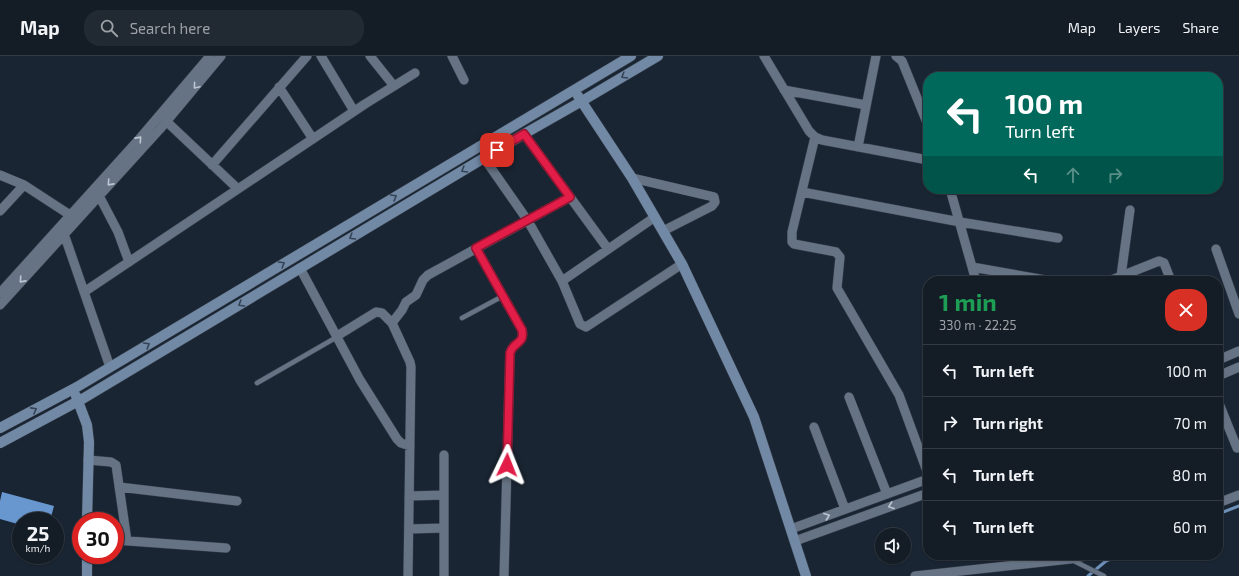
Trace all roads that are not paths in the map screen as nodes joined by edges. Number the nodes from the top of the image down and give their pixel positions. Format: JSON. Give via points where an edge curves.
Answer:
{"nodes":[{"id":1,"x":210,"y":56,"type":"edge"},
{"id":2,"x":221,"y":56,"type":"edge"},
{"id":3,"x":307,"y":56,"type":"edge"},
{"id":4,"x":321,"y":56,"type":"edge"},
{"id":5,"x":370,"y":56,"type":"edge"},
{"id":6,"x":452,"y":56,"type":"edge"},
{"id":7,"x":631,"y":56,"type":"edge"},
{"id":8,"x":658,"y":56,"type":"edge"},
{"id":9,"x":764,"y":56,"type":"edge"},
{"id":10,"x":876,"y":56,"type":"edge"},
{"id":11,"x":896,"y":56,"type":"edge"},
{"id":12,"x":414,"y":73,"type":"dead end"},
{"id":13,"x":464,"y":80,"type":"dead end"},
{"id":14,"x":394,"y":86,"type":"junction"},
{"id":15,"x":279,"y":88,"type":"junction"},
{"id":16,"x":574,"y":90,"type":"junction"},
{"id":17,"x":784,"y":90,"type":"junction"},
{"id":18,"x":582,"y":101,"type":"junction"},
{"id":19,"x":866,"y":106,"type":"junction"},
{"id":20,"x":923,"y":109,"type":"edge"},
{"id":21,"x":354,"y":111,"type":"junction"},
{"id":22,"x":166,"y":121,"type":"junction"},
{"id":23,"x":524,"y":134,"type":"junction"},
{"id":24,"x":815,"y":136,"type":"junction"},
{"id":25,"x":313,"y":139,"type":"junction"},
{"id":26,"x":858,"y":147,"type":"junction"},
{"id":27,"x":484,"y":158,"type":"junction"},
{"id":28,"x":923,"y":159,"type":"edge"},
{"id":29,"x":212,"y":165,"type":"junction"},
{"id":30,"x":0,"y":175,"type":"edge"},
{"id":31,"x":632,"y":178,"type":"junction"},
{"id":32,"x":24,"y":185,"type":"junction"},
{"id":33,"x":238,"y":189,"type":"junction"},
{"id":34,"x":97,"y":192,"type":"junction"},
{"id":35,"x":802,"y":192,"type":"junction"},
{"id":36,"x":952,"y":194,"type":"edge"},
{"id":37,"x":570,"y":197,"type":"junction"},
{"id":38,"x":1130,"y":210,"type":"dead end"},
{"id":39,"x":0,"y":211,"type":"edge"},
{"id":40,"x":70,"y":215,"type":"junction"},
{"id":41,"x":655,"y":217,"type":"junction"},
{"id":42,"x":528,"y":221,"type":"junction"},
{"id":43,"x":960,"y":222,"type":"junction"},
{"id":44,"x":62,"y":230,"type":"junction"},
{"id":45,"x":663,"y":231,"type":"junction"},
{"id":46,"x":1058,"y":238,"type":"dead end"},
{"id":47,"x":476,"y":248,"type":"junction"},
{"id":48,"x":608,"y":249,"type":"junction"},
{"id":49,"x":1216,"y":249,"type":"dead end"},
{"id":50,"x":129,"y":262,"type":"junction"},
{"id":51,"x":682,"y":264,"type":"junction"},
{"id":52,"x":972,"y":267,"type":"junction"},
{"id":53,"x":300,"y":268,"type":"junction"},
{"id":54,"x":975,"y":276,"type":"edge"},
{"id":55,"x":1023,"y":276,"type":"edge"},
{"id":56,"x":1115,"y":276,"type":"edge"},
{"id":57,"x":1122,"y":276,"type":"edge"},
{"id":58,"x":1169,"y":276,"type":"edge"},
{"id":59,"x":562,"y":281,"type":"junction"},
{"id":60,"x":0,"y":292,"type":"edge"},
{"id":61,"x":84,"y":292,"type":"junction"},
{"id":62,"x":503,"y":296,"type":"junction"},
{"id":63,"x":0,"y":305,"type":"edge"},
{"id":64,"x":1239,"y":314,"type":"edge"},
{"id":65,"x":462,"y":318,"type":"dead end"},
{"id":66,"x":392,"y":323,"type":"junction"},
{"id":67,"x":337,"y":336,"type":"junction"},
{"id":68,"x":1239,"y":351,"type":"edge"},
{"id":69,"x":1223,"y":358,"type":"edge"},
{"id":70,"x":1223,"y":359,"type":"edge"},
{"id":71,"x":110,"y":367,"type":"junction"},
{"id":72,"x":1236,"y":368,"type":"edge"},
{"id":73,"x":1223,"y":374,"type":"edge"},
{"id":74,"x":257,"y":383,"type":"dead end"},
{"id":75,"x":74,"y":389,"type":"junction"},
{"id":76,"x":850,"y":397,"type":"dead end"},
{"id":77,"x":78,"y":401,"type":"junction"},
{"id":78,"x":1223,"y":413,"type":"edge"},
{"id":79,"x":814,"y":426,"type":"dead end"},
{"id":80,"x":0,"y":428,"type":"edge"},
{"id":81,"x":0,"y":443,"type":"edge"},
{"id":82,"x":410,"y":446,"type":"junction"},
{"id":83,"x":1237,"y":448,"type":"dead end"},
{"id":84,"x":444,"y":455,"type":"dead end"},
{"id":85,"x":88,"y":460,"type":"junction"},
{"id":86,"x":923,"y":460,"type":"edge"},
{"id":87,"x":923,"y":481,"type":"edge"},
{"id":88,"x":119,"y":487,"type":"junction"},
{"id":89,"x":904,"y":487,"type":"junction"},
{"id":90,"x":887,"y":494,"type":"junction"},
{"id":91,"x":923,"y":494,"type":"edge"},
{"id":92,"x":444,"y":495,"type":"junction"},
{"id":93,"x":1239,"y":495,"type":"edge"},
{"id":94,"x":409,"y":496,"type":"junction"},
{"id":95,"x":908,"y":500,"type":"junction"},
{"id":96,"x":237,"y":501,"type":"dead end"},
{"id":97,"x":1223,"y":501,"type":"edge"},
{"id":98,"x":845,"y":509,"type":"junction"},
{"id":99,"x":87,"y":512,"type":"edge"},
{"id":100,"x":444,"y":528,"type":"junction"},
{"id":101,"x":409,"y":529,"type":"junction"},
{"id":102,"x":791,"y":529,"type":"junction"},
{"id":103,"x":124,"y":541,"type":"edge"},
{"id":104,"x":127,"y":541,"type":"junction"},
{"id":105,"x":795,"y":541,"type":"junction"},
{"id":106,"x":226,"y":548,"type":"dead end"},
{"id":107,"x":1019,"y":560,"type":"edge"},
{"id":108,"x":1072,"y":560,"type":"edge"},
{"id":109,"x":87,"y":564,"type":"edge"},
{"id":110,"x":806,"y":574,"type":"edge"},
{"id":111,"x":87,"y":576,"type":"edge"},
{"id":112,"x":408,"y":576,"type":"edge"},
{"id":113,"x":444,"y":576,"type":"edge"},
{"id":114,"x":504,"y":576,"type":"edge"},
{"id":115,"x":915,"y":576,"type":"edge"},
{"id":116,"x":1103,"y":576,"type":"edge"}],
"edges":[{"from":34,"to":1,"type":"street","one_way":true},
{"from":2,"to":22,"type":"street","one_way":true},
{"from":3,"to":15,"type":"street"},
{"from":4,"to":21,"type":"street"},
{"from":5,"to":14,"type":"street"},
{"from":6,"to":13,"type":"street"},
{"from":7,"to":16,"type":"main road"},
{"from":8,"to":18,"type":"main road","one_way":true},
{"from":9,"to":17,"type":"street"},
{"from":10,"to":19,"type":"street"},
{"from":11,"to":20,"type":"street","via":[[902,61]]},
{"from":12,"to":14,"type":"street"},
{"from":14,"to":21,"type":"street"},
{"from":15,"to":25,"type":"street"},
{"from":15,"to":29,"type":"street"},
{"from":16,"to":18,"type":"main road"},
{"from":71,"to":16,"type":"main road","one_way":true},
{"from":17,"to":19,"type":"street"},
{"from":17,"to":24,"type":"street","via":[[809,131]]},
{"from":18,"to":23,"type":"main road"},
{"from":18,"to":31,"type":"main road"},
{"from":19,"to":26,"type":"street"},
{"from":21,"to":25,"type":"street"},
{"from":22,"to":29,"type":"street"},
{"from":22,"to":34,"type":"street","one_way":true},
{"from":23,"to":27,"type":"main road"},
{"from":23,"to":37,"type":"street"},
{"from":24,"to":26,"type":"street","via":[[822,140]]},
{"from":24,"to":35,"type":"street"},
{"from":25,"to":33,"type":"street"},
{"from":26,"to":28,"type":"street"},
{"from":27,"to":42,"type":"street"},
{"from":27,"to":53,"type":"main road","one_way":true},
{"from":29,"to":33,"type":"street"},
{"from":30,"to":32,"type":"street"},
{"from":31,"to":41,"type":"main road"},
{"from":31,"to":45,"type":"street","via":[[714,198],[712,206]]},
{"from":32,"to":39,"type":"street"},
{"from":32,"to":40,"type":"street"},
{"from":33,"to":50,"type":"street"},
{"from":34,"to":40,"type":"street"},
{"from":34,"to":44,"type":"street"},
{"from":34,"to":50,"type":"street","via":[[118,232]]},
{"from":35,"to":43,"type":"street"},
{"from":35,"to":86,"type":"street","via":[[792,242],[839,254],[837,288],[899,395]]},
{"from":36,"to":43,"type":"street"},
{"from":37,"to":42,"type":"street"},
{"from":37,"to":48,"type":"street"},
{"from":38,"to":56,"type":"street"},
{"from":40,"to":44,"type":"street"},
{"from":41,"to":45,"type":"main road"},
{"from":41,"to":48,"type":"street"},
{"from":42,"to":47,"type":"street"},
{"from":42,"to":59,"type":"street"},
{"from":43,"to":46,"type":"street"},
{"from":43,"to":52,"type":"street"},
{"from":44,"to":60,"type":"street"},
{"from":44,"to":61,"type":"street"},
{"from":44,"to":63,"type":"street","one_way":true},
{"from":45,"to":51,"type":"main road"},
{"from":47,"to":62,"type":"street"},
{"from":47,"to":66,"type":"street","via":[[425,277],[416,295],[406,302]]},
{"from":48,"to":59,"type":"street"},
{"from":49,"to":64,"type":"street"},
{"from":50,"to":61,"type":"street"},
{"from":51,"to":59,"type":"street","via":[[586,327],[580,324]]},
{"from":51,"to":102,"type":"main road","via":[[754,417]]},
{"from":52,"to":54,"type":"street"},
{"from":52,"to":55,"type":"street"},
{"from":53,"to":67,"type":"street"},
{"from":53,"to":77,"type":"main road","one_way":true},
{"from":57,"to":58,"type":"street","via":[[1159,261],[1164,263]]},
{"from":61,"to":71,"type":"street"},
{"from":62,"to":65,"type":"lane"},
{"from":62,"to":114,"type":"street","via":[[523,336],[511,348],[510,353]]},
{"from":66,"to":67,"type":"street","via":[[382,313],[376,312]]},
{"from":66,"to":82,"type":"street","via":[[411,364]]},
{"from":67,"to":74,"type":"lane"},
{"from":67,"to":82,"type":"street","via":[[360,380],[397,439]]},
{"from":68,"to":69,"type":"street"},
{"from":70,"to":72,"type":"street"},
{"from":71,"to":75,"type":"main road"},
{"from":72,"to":73,"type":"street"},
{"from":75,"to":77,"type":"main road"},
{"from":80,"to":75,"type":"main road","one_way":true},
{"from":76,"to":90,"type":"street"},
{"from":77,"to":81,"type":"main road"},
{"from":77,"to":85,"type":"main road","via":[[87,425]]},
{"from":78,"to":83,"type":"street"},
{"from":79,"to":98,"type":"street"},
{"from":82,"to":94,"type":"street"},
{"from":84,"to":92,"type":"street"},
{"from":85,"to":88,"type":"street","via":[[114,463]]},
{"from":85,"to":99,"type":"main road"},
{"from":87,"to":89,"type":"street"},
{"from":88,"to":96,"type":"street"},
{"from":88,"to":104,"type":"street"},
{"from":89,"to":90,"type":"street"},
{"from":89,"to":95,"type":"street"},
{"from":90,"to":98,"type":"street"},
{"from":91,"to":95,"type":"street"},
{"from":92,"to":94,"type":"street"},
{"from":92,"to":100,"type":"street"},
{"from":93,"to":97,"type":"street"},
{"from":94,"to":101,"type":"street"},
{"from":95,"to":105,"type":"street","one_way":true},
{"from":102,"to":98,"type":"street","one_way":true},
{"from":100,"to":101,"type":"street"},
{"from":100,"to":113,"type":"street"},
{"from":101,"to":112,"type":"street"},
{"from":102,"to":105,"type":"main road"},
{"from":103,"to":104,"type":"street"},
{"from":104,"to":106,"type":"street"},
{"from":105,"to":110,"type":"main road"},
{"from":107,"to":115,"type":"street"},
{"from":108,"to":116,"type":"lane"},
{"from":109,"to":111,"type":"main road"}]}
